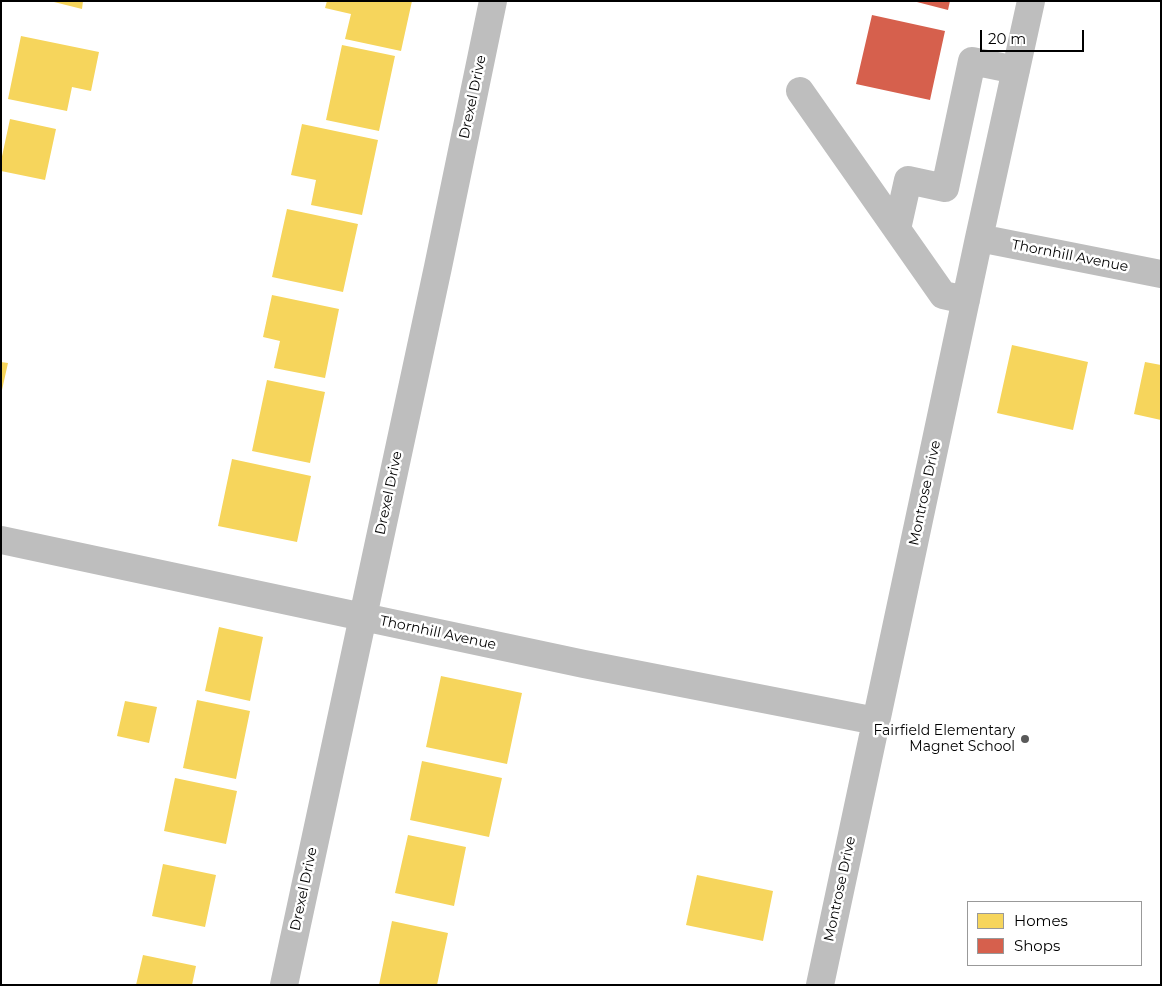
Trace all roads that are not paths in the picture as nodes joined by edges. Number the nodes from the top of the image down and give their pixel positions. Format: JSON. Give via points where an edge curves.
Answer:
{"nodes":[{"id":1,"x":493,"y":1,"type":"edge"},
{"id":2,"x":1031,"y":1,"type":"edge"},
{"id":3,"x":1016,"y":70,"type":"junction"},
{"id":4,"x":800,"y":91,"type":"dead end"},
{"id":5,"x":897,"y":229,"type":"junction"},
{"id":6,"x":979,"y":238,"type":"junction"},
{"id":7,"x":1161,"y":274,"type":"edge"},
{"id":8,"x":966,"y":300,"type":"junction"},
{"id":9,"x":1,"y":540,"type":"edge"},
{"id":10,"x":362,"y":617,"type":"junction"},
{"id":11,"x":876,"y":721,"type":"junction"},
{"id":12,"x":284,"y":985,"type":"edge"},
{"id":13,"x":820,"y":985,"type":"edge"}],
"edges":[{"from":1,"to":10,"type":"street","name":"Drexel Drive"},
{"from":2,"to":3,"type":"street","name":"Montrose Drive"},
{"from":3,"to":5,"type":"street","via":[[972,61],[945,188],[908,180]]},
{"from":3,"to":6,"type":"street","name":"Montrose Drive"},
{"from":4,"to":5,"type":"street"},
{"from":5,"to":8,"type":"street","via":[[943,295]]},
{"from":6,"to":7,"type":"street","name":"Thornhill Avenue"},
{"from":6,"to":8,"type":"street","name":"Montrose Drive"},
{"from":8,"to":11,"type":"street","name":"Montrose Drive"},
{"from":9,"to":10,"type":"street","name":"Thornhill Avenue"},
{"from":10,"to":11,"type":"street","name":"Thornhill Avenue"},
{"from":10,"to":12,"type":"street","name":"Drexel Drive"},
{"from":11,"to":13,"type":"street","name":"Montrose Drive"}]}
